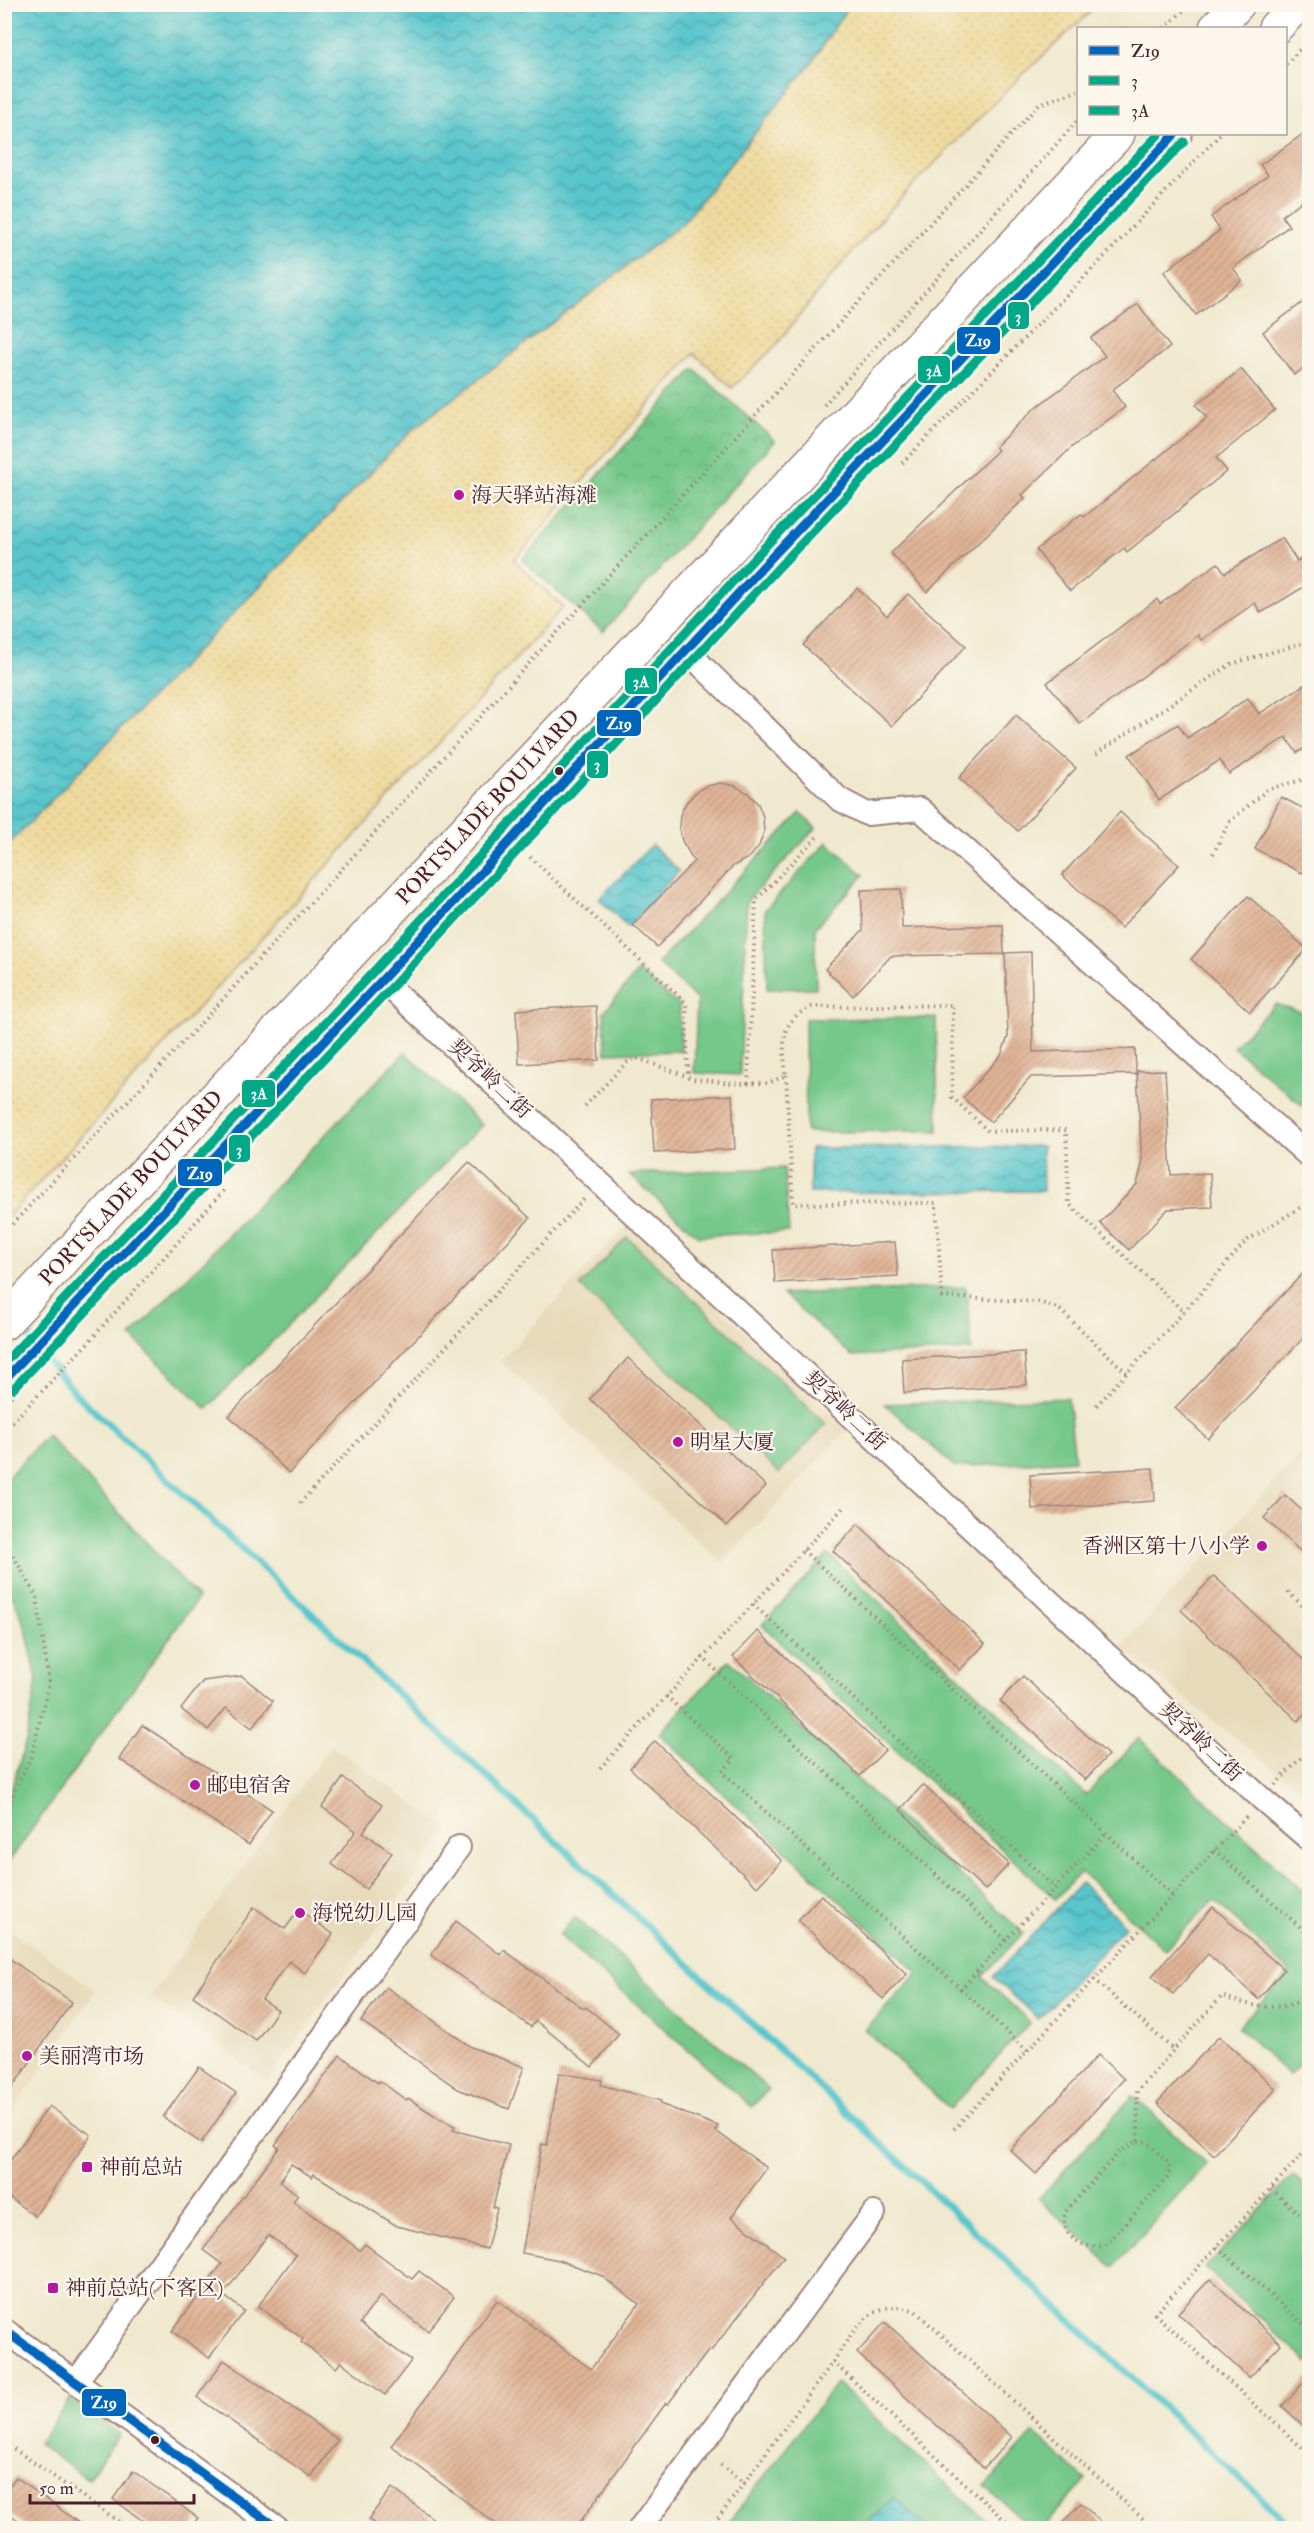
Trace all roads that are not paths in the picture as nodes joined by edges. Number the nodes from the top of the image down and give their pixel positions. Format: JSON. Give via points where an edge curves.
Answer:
{"nodes":[{"id":1,"x":1238,"y":4,"type":"edge"},
{"id":2,"x":1298,"y":4,"type":"edge"},
{"id":3,"x":1217,"y":27,"type":"edge"},
{"id":4,"x":1276,"y":27,"type":"edge"},
{"id":5,"x":1117,"y":135,"type":"edge"},
{"id":6,"x":1174,"y":135,"type":"edge"},
{"id":7,"x":687,"y":649,"type":"junction"},
{"id":8,"x":382,"y":980,"type":"junction"},
{"id":9,"x":1310,"y":1157,"type":"edge"},
{"id":10,"x":4,"y":1323,"type":"edge"},
{"id":11,"x":10,"y":1375,"type":"edge"},
{"id":12,"x":1310,"y":1840,"type":"edge"},
{"id":13,"x":459,"y":1847,"type":"dead end"},
{"id":14,"x":874,"y":2213,"type":"dead end"},
{"id":15,"x":4,"y":2330,"type":"edge"},
{"id":16,"x":76,"y":2382,"type":"junction"},
{"id":17,"x":278,"y":2529,"type":"edge"},
{"id":18,"x":640,"y":2529,"type":"edge"}],
"edges":[{"from":1,"to":3,"type":"highway"},
{"from":2,"to":4,"type":"highway"},
{"from":5,"to":10,"type":"highway","name":"PORTSLADE BOULVARD","via":[[22,1285]]},
{"from":6,"to":7,"type":"highway","name":"PORTSLADE BOULVARD"},
{"from":7,"to":8,"type":"highway","name":"PORTSLADE BOULVARD"},
{"from":7,"to":9,"type":"street","via":[[839,800],[867,814],[920,809]]},
{"from":8,"to":11,"type":"highway","name":"PORTSLADE BOULVARD"},
{"from":8,"to":12,"type":"street","name":"契爷岭二街"},
{"from":13,"to":16,"type":"street"},
{"from":14,"to":18,"type":"street"},
{"from":15,"to":16,"type":"street"},
{"from":16,"to":17,"type":"street"}]}
